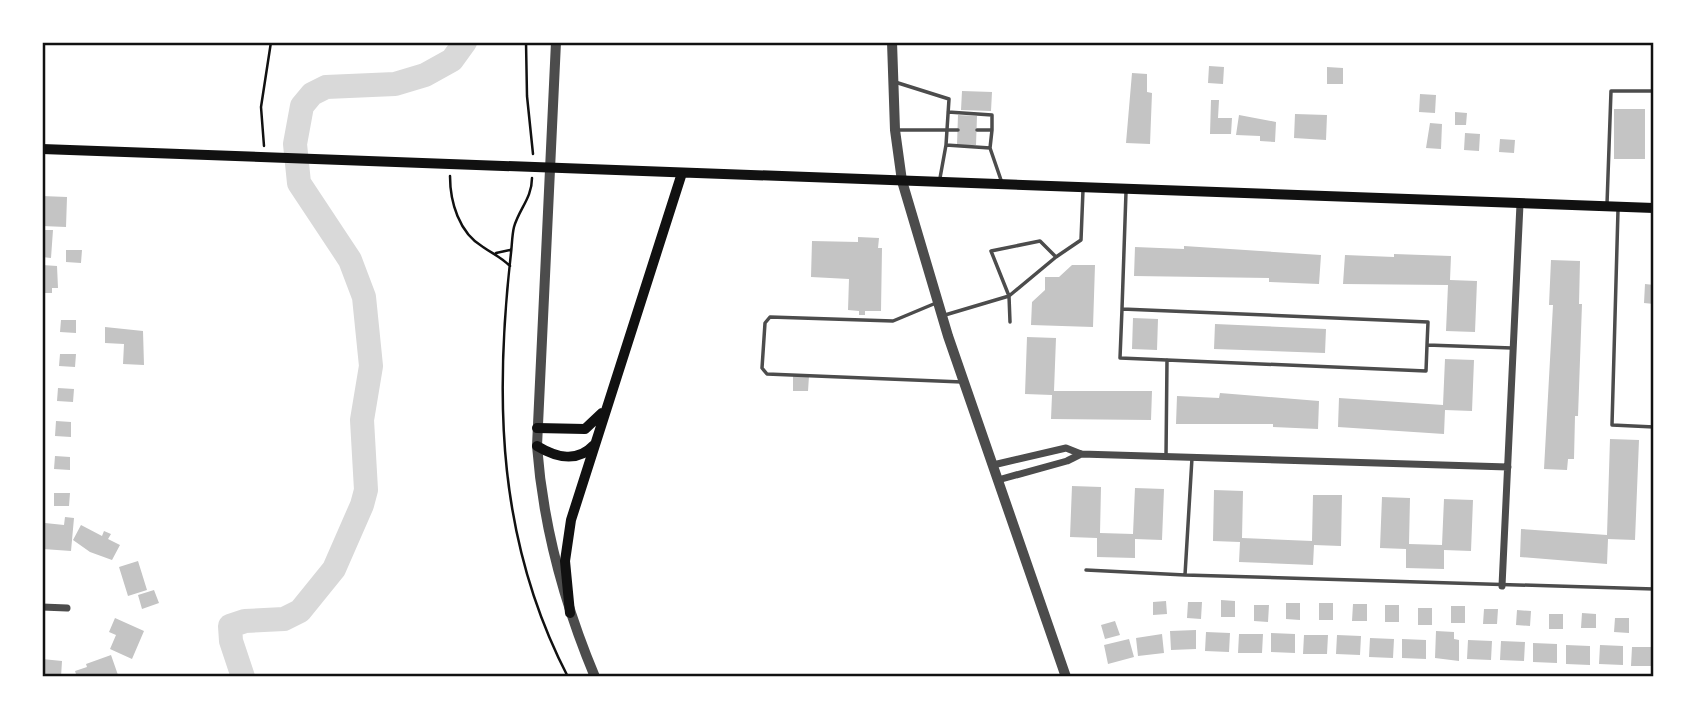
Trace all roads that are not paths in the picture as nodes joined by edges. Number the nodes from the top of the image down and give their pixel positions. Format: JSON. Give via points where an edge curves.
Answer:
{"nodes":[{"id":1,"x":556,"y":42,"type":"edge"},
{"id":2,"x":892,"y":42,"type":"edge"},
{"id":3,"x":893,"y":81,"type":"junction"},
{"id":4,"x":1654,"y":91,"type":"edge"},
{"id":5,"x":948,"y":112,"type":"junction"},
{"id":6,"x":895,"y":130,"type":"junction"},
{"id":7,"x":947,"y":130,"type":"junction"},
{"id":8,"x":958,"y":130,"type":"dead end"},
{"id":9,"x":976,"y":130,"type":"dead end"},
{"id":10,"x":992,"y":130,"type":"junction"},
{"id":11,"x":946,"y":145,"type":"junction"},
{"id":12,"x":990,"y":148,"type":"junction"},
{"id":13,"x":42,"y":149,"type":"edge"},
{"id":14,"x":682,"y":173,"type":"junction"},
{"id":15,"x":902,"y":181,"type":"junction"},
{"id":16,"x":939,"y":183,"type":"junction"},
{"id":17,"x":1002,"y":186,"type":"junction"},
{"id":18,"x":1083,"y":188,"type":"junction"},
{"id":19,"x":1126,"y":190,"type":"junction"},
{"id":20,"x":1520,"y":204,"type":"junction"},
{"id":21,"x":1613,"y":207,"type":"junction"},
{"id":22,"x":1654,"y":208,"type":"edge"},
{"id":23,"x":1056,"y":257,"type":"junction"},
{"id":24,"x":1009,"y":296,"type":"junction"},
{"id":25,"x":938,"y":303,"type":"junction"},
{"id":26,"x":1122,"y":309,"type":"junction"},
{"id":27,"x":943,"y":316,"type":"junction"},
{"id":28,"x":1010,"y":322,"type":"dead end"},
{"id":29,"x":1427,"y":345,"type":"junction"},
{"id":30,"x":1514,"y":348,"type":"junction"},
{"id":31,"x":1167,"y":360,"type":"junction"},
{"id":32,"x":964,"y":383,"type":"junction"},
{"id":33,"x":611,"y":398,"type":"junction"},
{"id":34,"x":1654,"y":427,"type":"edge"},
{"id":35,"x":537,"y":429,"type":"junction"},
{"id":36,"x":596,"y":443,"type":"junction"},
{"id":37,"x":537,"y":446,"type":"junction"},
{"id":38,"x":1081,"y":454,"type":"junction"},
{"id":39,"x":1166,"y":457,"type":"junction"},
{"id":40,"x":1192,"y":458,"type":"junction"},
{"id":41,"x":993,"y":465,"type":"junction"},
{"id":42,"x":1508,"y":467,"type":"junction"},
{"id":43,"x":998,"y":480,"type":"junction"},
{"id":44,"x":1086,"y":570,"type":"dead end"},
{"id":45,"x":1185,"y":575,"type":"junction"},
{"id":46,"x":1502,"y":586,"type":"junction"},
{"id":47,"x":1654,"y":589,"type":"edge"},
{"id":48,"x":42,"y":607,"type":"edge"},
{"id":49,"x":67,"y":608,"type":"dead end"},
{"id":50,"x":570,"y":613,"type":"junction"},
{"id":51,"x":595,"y":677,"type":"edge"},
{"id":52,"x":1066,"y":677,"type":"edge"}],
"edges":[{"from":1,"to":35,"type":"street"},
{"from":2,"to":3,"type":"street"},
{"from":3,"to":5,"type":"lane","via":[[949,99]]},
{"from":3,"to":6,"type":"street"},
{"from":4,"to":21,"type":"lane","via":[[1611,91]]},
{"from":5,"to":7,"type":"lane"},
{"from":5,"to":10,"type":"lane","via":[[992,115]]},
{"from":6,"to":7,"type":"lane"},
{"from":6,"to":15,"type":"street"},
{"from":7,"to":8,"type":"lane"},
{"from":7,"to":11,"type":"lane"},
{"from":9,"to":10,"type":"lane"},
{"from":10,"to":12,"type":"lane"},
{"from":11,"to":12,"type":"lane"},
{"from":11,"to":16,"type":"lane"},
{"from":12,"to":17,"type":"lane"},
{"from":13,"to":14,"type":"main road"},
{"from":14,"to":15,"type":"main road"},
{"from":14,"to":33,"type":"main road"},
{"from":15,"to":16,"type":"main road"},
{"from":15,"to":25,"type":"street"},
{"from":16,"to":17,"type":"main road"},
{"from":17,"to":18,"type":"main road"},
{"from":18,"to":19,"type":"main road"},
{"from":18,"to":23,"type":"lane","via":[[1081,240]]},
{"from":19,"to":20,"type":"main road"},
{"from":19,"to":26,"type":"lane"},
{"from":20,"to":21,"type":"main road"},
{"from":20,"to":30,"type":"street"},
{"from":21,"to":22,"type":"main road"},
{"from":21,"to":34,"type":"lane","via":[[1612,425]]},
{"from":23,"to":24,"type":"lane"},
{"from":23,"to":24,"type":"lane","via":[[1040,242],[991,251]]},
{"from":24,"to":27,"type":"lane"},
{"from":24,"to":28,"type":"lane"},
{"from":25,"to":27,"type":"street"},
{"from":25,"to":32,"type":"lane","via":[[893,321],[770,317],[765,323],[762,368],[767,374]]},
{"from":26,"to":29,"type":"lane","via":[[1428,322]]},
{"from":26,"to":31,"type":"lane","via":[[1120,358]]},
{"from":27,"to":32,"type":"street"},
{"from":29,"to":30,"type":"lane"},
{"from":29,"to":31,"type":"lane","via":[[1426,371]]},
{"from":30,"to":42,"type":"street"},
{"from":31,"to":39,"type":"lane"},
{"from":32,"to":41,"type":"street"},
{"from":33,"to":35,"type":"main road","via":[[585,429]]},
{"from":33,"to":36,"type":"main road"},
{"from":35,"to":37,"type":"street"},
{"from":36,"to":37,"type":"main road","via":[[582,456],[572,457],[557,456]]},
{"from":36,"to":50,"type":"main road","via":[[567,540],[565,577]]},
{"from":37,"to":50,"type":"street","via":[[545,510]]},
{"from":38,"to":39,"type":"street"},
{"from":38,"to":41,"type":"street","via":[[1066,448]]},
{"from":38,"to":43,"type":"street"},
{"from":39,"to":40,"type":"street"},
{"from":40,"to":42,"type":"street"},
{"from":40,"to":45,"type":"lane"},
{"from":41,"to":43,"type":"street"},
{"from":42,"to":46,"type":"street"},
{"from":43,"to":52,"type":"street"},
{"from":44,"to":45,"type":"lane"},
{"from":45,"to":46,"type":"lane"},
{"from":46,"to":47,"type":"lane"},
{"from":48,"to":49,"type":"street"},
{"from":50,"to":51,"type":"street"}]}
